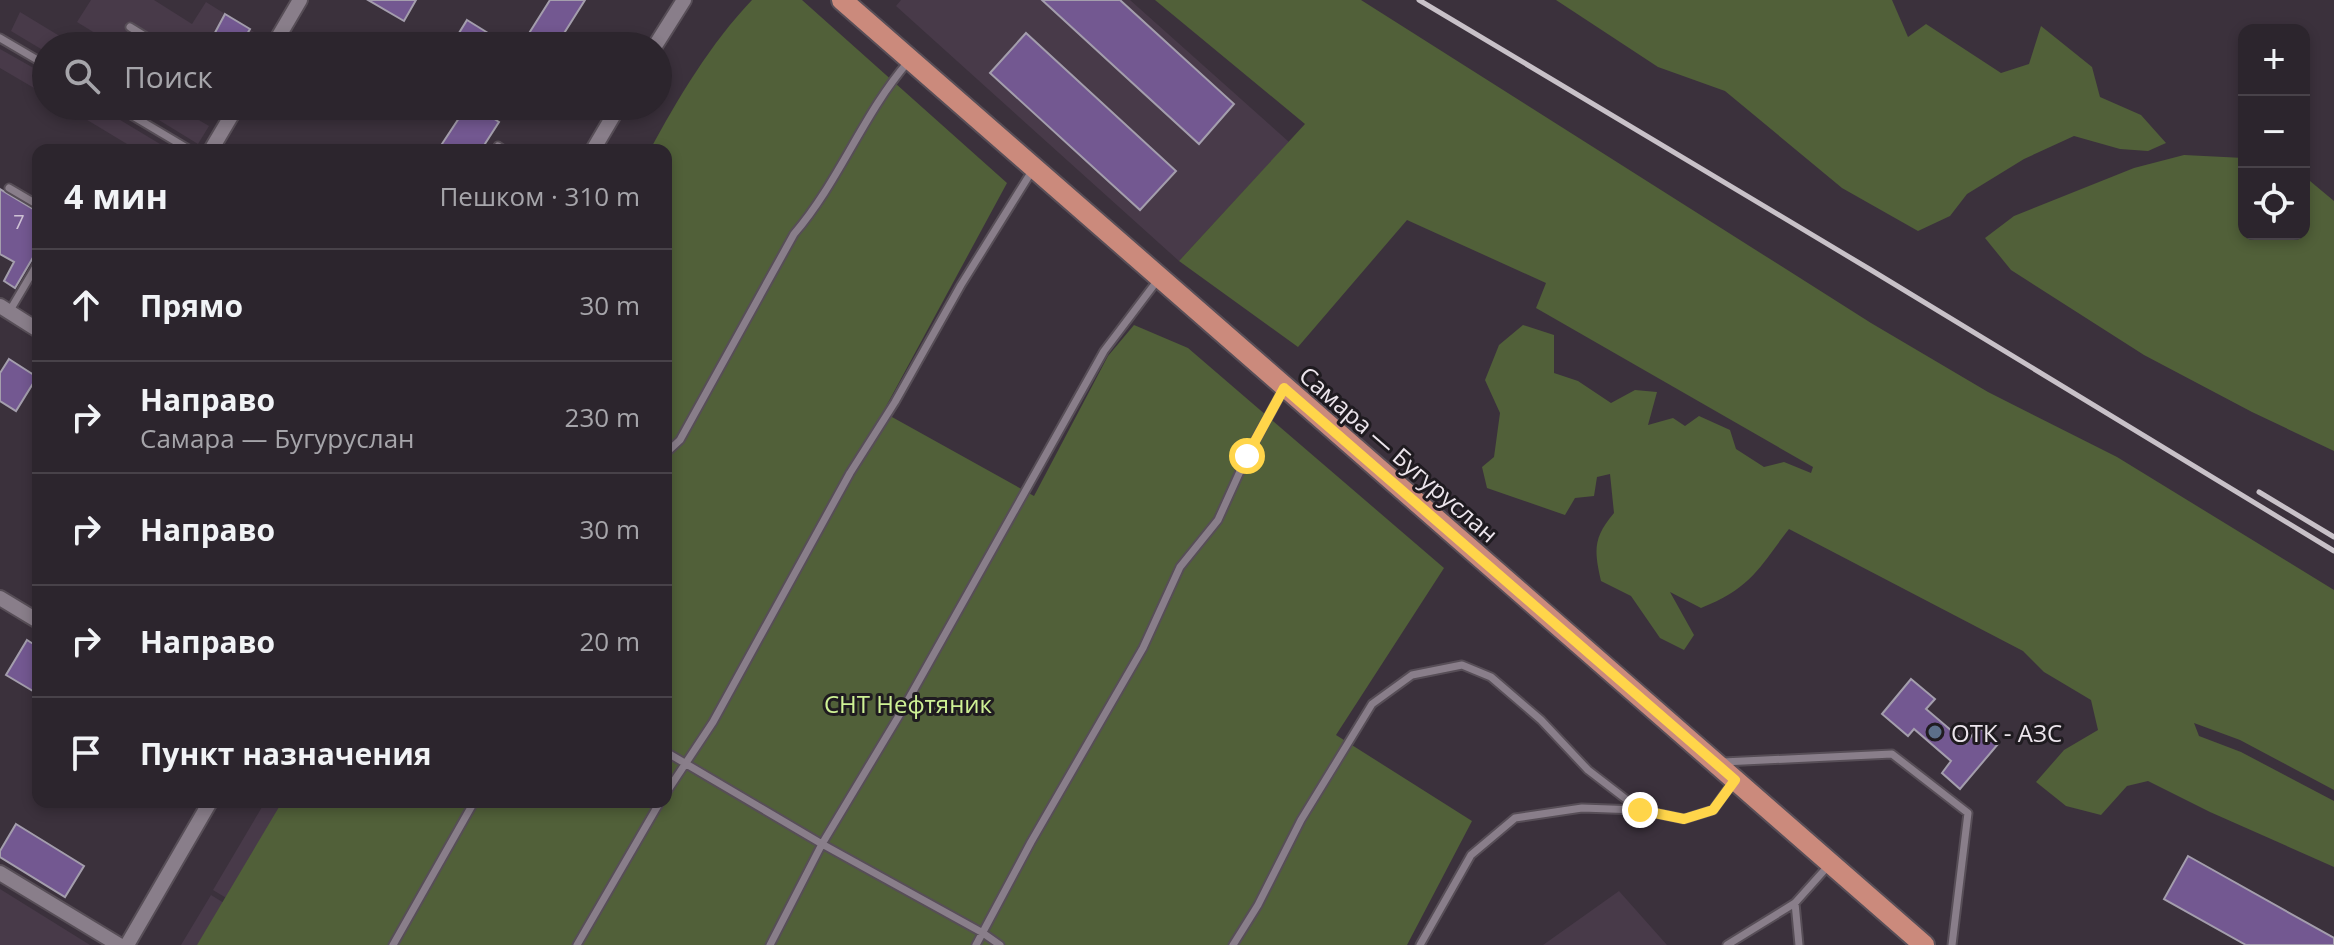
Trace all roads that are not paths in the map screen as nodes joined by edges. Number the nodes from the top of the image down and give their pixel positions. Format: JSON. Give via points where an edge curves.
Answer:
{"nodes":[{"id":1,"x":300,"y":0,"type":"edge"},
{"id":2,"x":842,"y":0,"type":"edge"},
{"id":3,"x":680,"y":3,"type":"edge"},
{"id":4,"x":130,"y":27,"type":"dead end"},
{"id":5,"x":138,"y":32,"type":"edge"},
{"id":6,"x":281,"y":32,"type":"edge"},
{"id":7,"x":663,"y":32,"type":"edge"},
{"id":8,"x":0,"y":38,"type":"edge"},
{"id":9,"x":32,"y":57,"type":"edge"},
{"id":10,"x":910,"y":60,"type":"junction"},
{"id":11,"x":140,"y":120,"type":"edge"},
{"id":12,"x":229,"y":120,"type":"edge"},
{"id":13,"x":611,"y":120,"type":"edge"},
{"id":14,"x":180,"y":144,"type":"edge"},
{"id":15,"x":215,"y":144,"type":"edge"},
{"id":16,"x":597,"y":144,"type":"edge"},
{"id":17,"x":1034,"y":169,"type":"junction"},
{"id":18,"x":9,"y":188,"type":"dead end"},
{"id":19,"x":32,"y":201,"type":"edge"},
{"id":20,"x":32,"y":271,"type":"edge"},
{"id":21,"x":1159,"y":279,"type":"junction"},
{"id":22,"x":4,"y":309,"type":"edge"},
{"id":23,"x":32,"y":326,"type":"edge"},
{"id":24,"x":1284,"y":388,"type":"junction"},
{"id":25,"x":672,"y":447,"type":"edge"},
{"id":26,"x":0,"y":598,"type":"edge"},
{"id":27,"x":32,"y":617,"type":"edge"},
{"id":28,"x":672,"y":755,"type":"edge"},
{"id":29,"x":684,"y":762,"type":"junction"},
{"id":30,"x":1715,"y":763,"type":"junction"},
{"id":31,"x":1735,"y":780,"type":"junction"},
{"id":32,"x":672,"y":783,"type":"edge"},
{"id":33,"x":207,"y":808,"type":"edge"},
{"id":34,"x":471,"y":808,"type":"edge"},
{"id":35,"x":657,"y":808,"type":"edge"},
{"id":36,"x":1640,"y":810,"type":"junction"},
{"id":37,"x":822,"y":844,"type":"junction"},
{"id":38,"x":1831,"y":864,"type":"junction"},
{"id":39,"x":0,"y":873,"type":"edge"},
{"id":40,"x":1795,"y":903,"type":"junction"},
{"id":41,"x":983,"y":933,"type":"junction"},
{"id":42,"x":119,"y":945,"type":"edge"},
{"id":43,"x":127,"y":945,"type":"edge"},
{"id":44,"x":393,"y":945,"type":"edge"},
{"id":45,"x":577,"y":945,"type":"edge"},
{"id":46,"x":770,"y":945,"type":"edge"},
{"id":47,"x":976,"y":945,"type":"edge"},
{"id":48,"x":1000,"y":945,"type":"edge"},
{"id":49,"x":1233,"y":945,"type":"edge"},
{"id":50,"x":1420,"y":945,"type":"edge"},
{"id":51,"x":1727,"y":945,"type":"edge"},
{"id":52,"x":1799,"y":945,"type":"edge"},
{"id":53,"x":1924,"y":945,"type":"edge"},
{"id":54,"x":1952,"y":945,"type":"edge"}],
"edges":[{"from":1,"to":6,"type":"street"},
{"from":2,"to":10,"type":"main road","name":"Самара — Бугуруслан"},
{"from":3,"to":7,"type":"street"},
{"from":4,"to":5,"type":"lane"},
{"from":8,"to":9,"type":"lane"},
{"from":10,"to":17,"type":"main road","name":"Самара — Бугуруслан"},
{"from":10,"to":25,"type":"lane","via":[[794,234]]},
{"from":11,"to":14,"type":"lane"},
{"from":12,"to":15,"type":"street"},
{"from":13,"to":16,"type":"street"},
{"from":17,"to":21,"type":"main road","name":"Самара — Бугуруслан"},
{"from":17,"to":29,"type":"lane","via":[[850,473],[713,722]]},
{"from":18,"to":19,"type":"lane"},
{"from":20,"to":22,"type":"lane"},
{"from":21,"to":24,"type":"main road","name":"Самара — Бугуруслан"},
{"from":21,"to":37,"type":"lane","via":[[1104,351]]},
{"from":22,"to":23,"type":"street"},
{"from":24,"to":30,"type":"main road","name":"Самара — Бугуруслан"},
{"from":24,"to":41,"type":"lane","via":[[1218,520],[1180,567],[1143,648]]},
{"from":26,"to":27,"type":"street"},
{"from":28,"to":29,"type":"lane"},
{"from":29,"to":32,"type":"lane"},
{"from":29,"to":37,"type":"lane"},
{"from":30,"to":31,"type":"main road","name":"Самара — Бугуруслан"},
{"from":30,"to":54,"type":"lane","via":[[1892,754],[1968,813]]},
{"from":31,"to":36,"type":"lane","via":[[1713,810],[1684,819]]},
{"from":31,"to":38,"type":"main road","name":"Самара — Бугуруслан"},
{"from":33,"to":43,"type":"street"},
{"from":34,"to":44,"type":"lane"},
{"from":35,"to":45,"type":"lane"},
{"from":36,"to":49,"type":"lane","via":[[1588,770],[1491,677],[1462,665],[1412,675],[1372,704]]},
{"from":36,"to":50,"type":"lane","via":[[1582,808],[1515,818],[1471,855]]},
{"from":37,"to":41,"type":"lane"},
{"from":37,"to":46,"type":"lane"},
{"from":38,"to":40,"type":"lane"},
{"from":38,"to":53,"type":"main road","name":"Самара — Бугуруслан"},
{"from":39,"to":42,"type":"street"},
{"from":40,"to":51,"type":"lane"},
{"from":40,"to":52,"type":"lane"},
{"from":41,"to":47,"type":"lane"},
{"from":41,"to":48,"type":"lane"}]}
